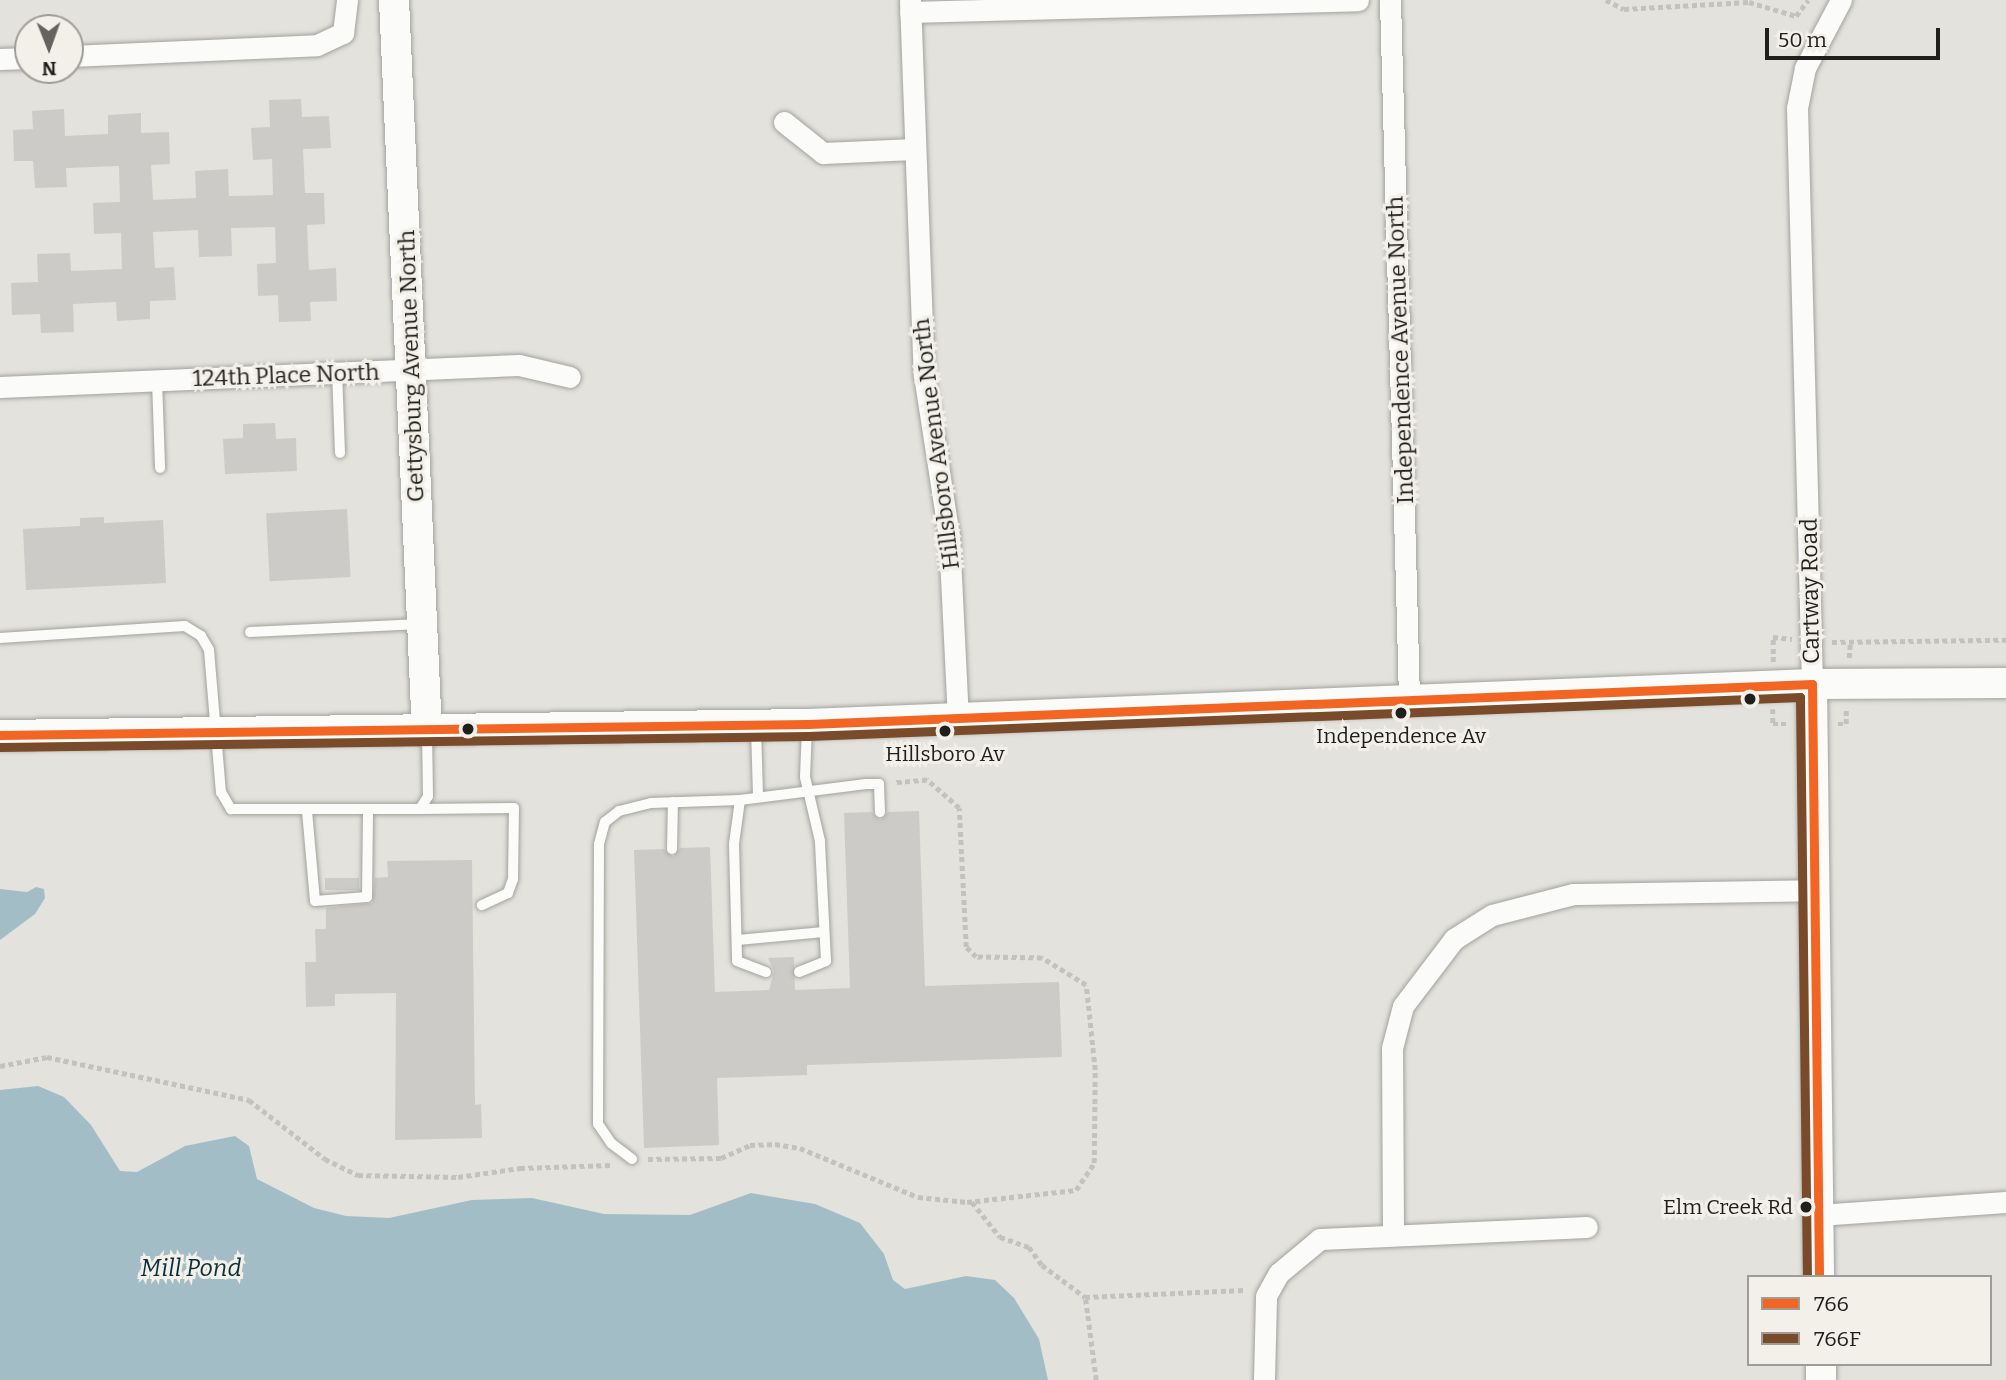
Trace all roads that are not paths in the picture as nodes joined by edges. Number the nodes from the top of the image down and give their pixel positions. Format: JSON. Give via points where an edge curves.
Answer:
{"nodes":[{"id":1,"x":347,"y":0,"type":"edge"},
{"id":2,"x":394,"y":0,"type":"edge"},
{"id":3,"x":1358,"y":0,"type":"edge"},
{"id":4,"x":1390,"y":0,"type":"edge"},
{"id":5,"x":1841,"y":0,"type":"edge"},
{"id":6,"x":910,"y":6,"type":"edge"},
{"id":7,"x":84,"y":55,"type":"edge"},
{"id":8,"x":784,"y":122,"type":"dead end"},
{"id":9,"x":914,"y":149,"type":"junction"},
{"id":10,"x":337,"y":371,"type":"junction"},
{"id":11,"x":412,"y":371,"type":"junction"},
{"id":12,"x":570,"y":377,"type":"dead end"},
{"id":13,"x":157,"y":380,"type":"junction"},
{"id":14,"x":0,"y":387,"type":"edge"},
{"id":15,"x":340,"y":453,"type":"dead end"},
{"id":16,"x":160,"y":468,"type":"dead end"},
{"id":17,"x":421,"y":624,"type":"junction"},
{"id":18,"x":250,"y":632,"type":"dead end"},
{"id":19,"x":0,"y":638,"type":"edge"},
{"id":20,"x":2006,"y":682,"type":"edge"},
{"id":21,"x":1812,"y":684,"type":"junction"},
{"id":22,"x":1409,"y":699,"type":"junction"},
{"id":23,"x":958,"y":719,"type":"junction"},
{"id":24,"x":808,"y":724,"type":"junction"},
{"id":25,"x":756,"y":725,"type":"junction"},
{"id":26,"x":426,"y":732,"type":"junction"},
{"id":27,"x":217,"y":734,"type":"junction"},
{"id":28,"x":0,"y":735,"type":"edge"},
{"id":29,"x":809,"y":791,"type":"junction"},
{"id":30,"x":758,"y":796,"type":"junction"},
{"id":31,"x":740,"y":800,"type":"junction"},
{"id":32,"x":673,"y":802,"type":"junction"},
{"id":33,"x":421,"y":809,"type":"junction"},
{"id":34,"x":368,"y":810,"type":"junction"},
{"id":35,"x":307,"y":811,"type":"junction"},
{"id":36,"x":880,"y":812,"type":"dead end"},
{"id":37,"x":672,"y":849,"type":"dead end"},
{"id":38,"x":1816,"y":890,"type":"junction"},
{"id":39,"x":482,"y":905,"type":"dead end"},
{"id":40,"x":824,"y":932,"type":"junction"},
{"id":41,"x":738,"y":940,"type":"junction"},
{"id":42,"x":766,"y":972,"type":"dead end"},
{"id":43,"x":799,"y":972,"type":"dead end"},
{"id":44,"x":632,"y":1159,"type":"road end"},
{"id":45,"x":2006,"y":1202,"type":"edge"},
{"id":46,"x":1818,"y":1215,"type":"junction"},
{"id":47,"x":1587,"y":1227,"type":"dead end"},
{"id":48,"x":1393,"y":1232,"type":"junction"},
{"id":49,"x":1819,"y":1275,"type":"edge"},
{"id":50,"x":1264,"y":1380,"type":"edge"}],
"edges":[{"from":1,"to":7,"type":"street","via":[[343,33],[317,45]]},
{"from":2,"to":11,"type":"main road","name":"Gettysburg Avenue North"},
{"from":3,"to":6,"type":"street"},
{"from":4,"to":22,"type":"street","name":"Independence Avenue North"},
{"from":5,"to":21,"type":"street","name":"Cartway Road","via":[[1805,68],[1797,108]]},
{"from":6,"to":9,"type":"street","name":"Hillsboro Avenue North"},
{"from":8,"to":9,"type":"street","via":[[823,153]]},
{"from":9,"to":23,"type":"street","name":"Hillsboro Avenue North","via":[[924,375],[949,536]]},
{"from":10,"to":11,"type":"street","name":"124th Place North"},
{"from":10,"to":13,"type":"street","name":"124th Place North"},
{"from":10,"to":15,"type":"lane"},
{"from":11,"to":12,"type":"street","name":"124th Place North","via":[[519,366]]},
{"from":11,"to":17,"type":"main road","name":"Gettysburg Avenue North"},
{"from":13,"to":14,"type":"street","name":"124th Place North"},
{"from":13,"to":16,"type":"lane"},
{"from":17,"to":18,"type":"lane"},
{"from":17,"to":26,"type":"main road","name":"Gettysburg Avenue North"},
{"from":19,"to":27,"type":"lane","via":[[185,626],[201,636],[209,650]]},
{"from":20,"to":21,"type":"main road"},
{"from":21,"to":22,"type":"main road"},
{"from":21,"to":38,"type":"main road","name":"Cartway Road"},
{"from":22,"to":23,"type":"main road"},
{"from":23,"to":24,"type":"main road"},
{"from":24,"to":25,"type":"main road"},
{"from":24,"to":29,"type":"lane"},
{"from":25,"to":26,"type":"main road"},
{"from":25,"to":30,"type":"lane"},
{"from":26,"to":27,"type":"main road"},
{"from":26,"to":33,"type":"lane","via":[[428,796]]},
{"from":27,"to":28,"type":"main road"},
{"from":27,"to":35,"type":"lane","via":[[221,792],[231,809]]},
{"from":29,"to":30,"type":"lane"},
{"from":29,"to":36,"type":"lane","via":[[879,783]]},
{"from":29,"to":40,"type":"lane","via":[[820,841]]},
{"from":30,"to":31,"type":"lane"},
{"from":31,"to":32,"type":"lane"},
{"from":31,"to":41,"type":"lane","via":[[734,844]]},
{"from":32,"to":37,"type":"lane"},
{"from":32,"to":44,"type":"lane","via":[[619,811],[605,822],[599,844],[598,1125],[611,1143]]},
{"from":33,"to":34,"type":"lane"},
{"from":33,"to":39,"type":"lane","via":[[514,808],[513,879],[508,893]]},
{"from":34,"to":35,"type":"lane"},
{"from":34,"to":35,"type":"lane","via":[[367,897],[315,901]]},
{"from":38,"to":46,"type":"main road","name":"Cartway Road"},
{"from":38,"to":48,"type":"street","via":[[1573,894],[1492,915],[1454,939],[1403,1006],[1392,1048]]},
{"from":40,"to":41,"type":"lane"},
{"from":40,"to":43,"type":"lane","via":[[826,961]]},
{"from":41,"to":42,"type":"lane","via":[[737,961]]},
{"from":45,"to":46,"type":"street"},
{"from":46,"to":49,"type":"main road","name":"Cartway Road"},
{"from":47,"to":48,"type":"street"},
{"from":48,"to":50,"type":"street","via":[[1320,1239],[1279,1273],[1266,1296]]}]}
